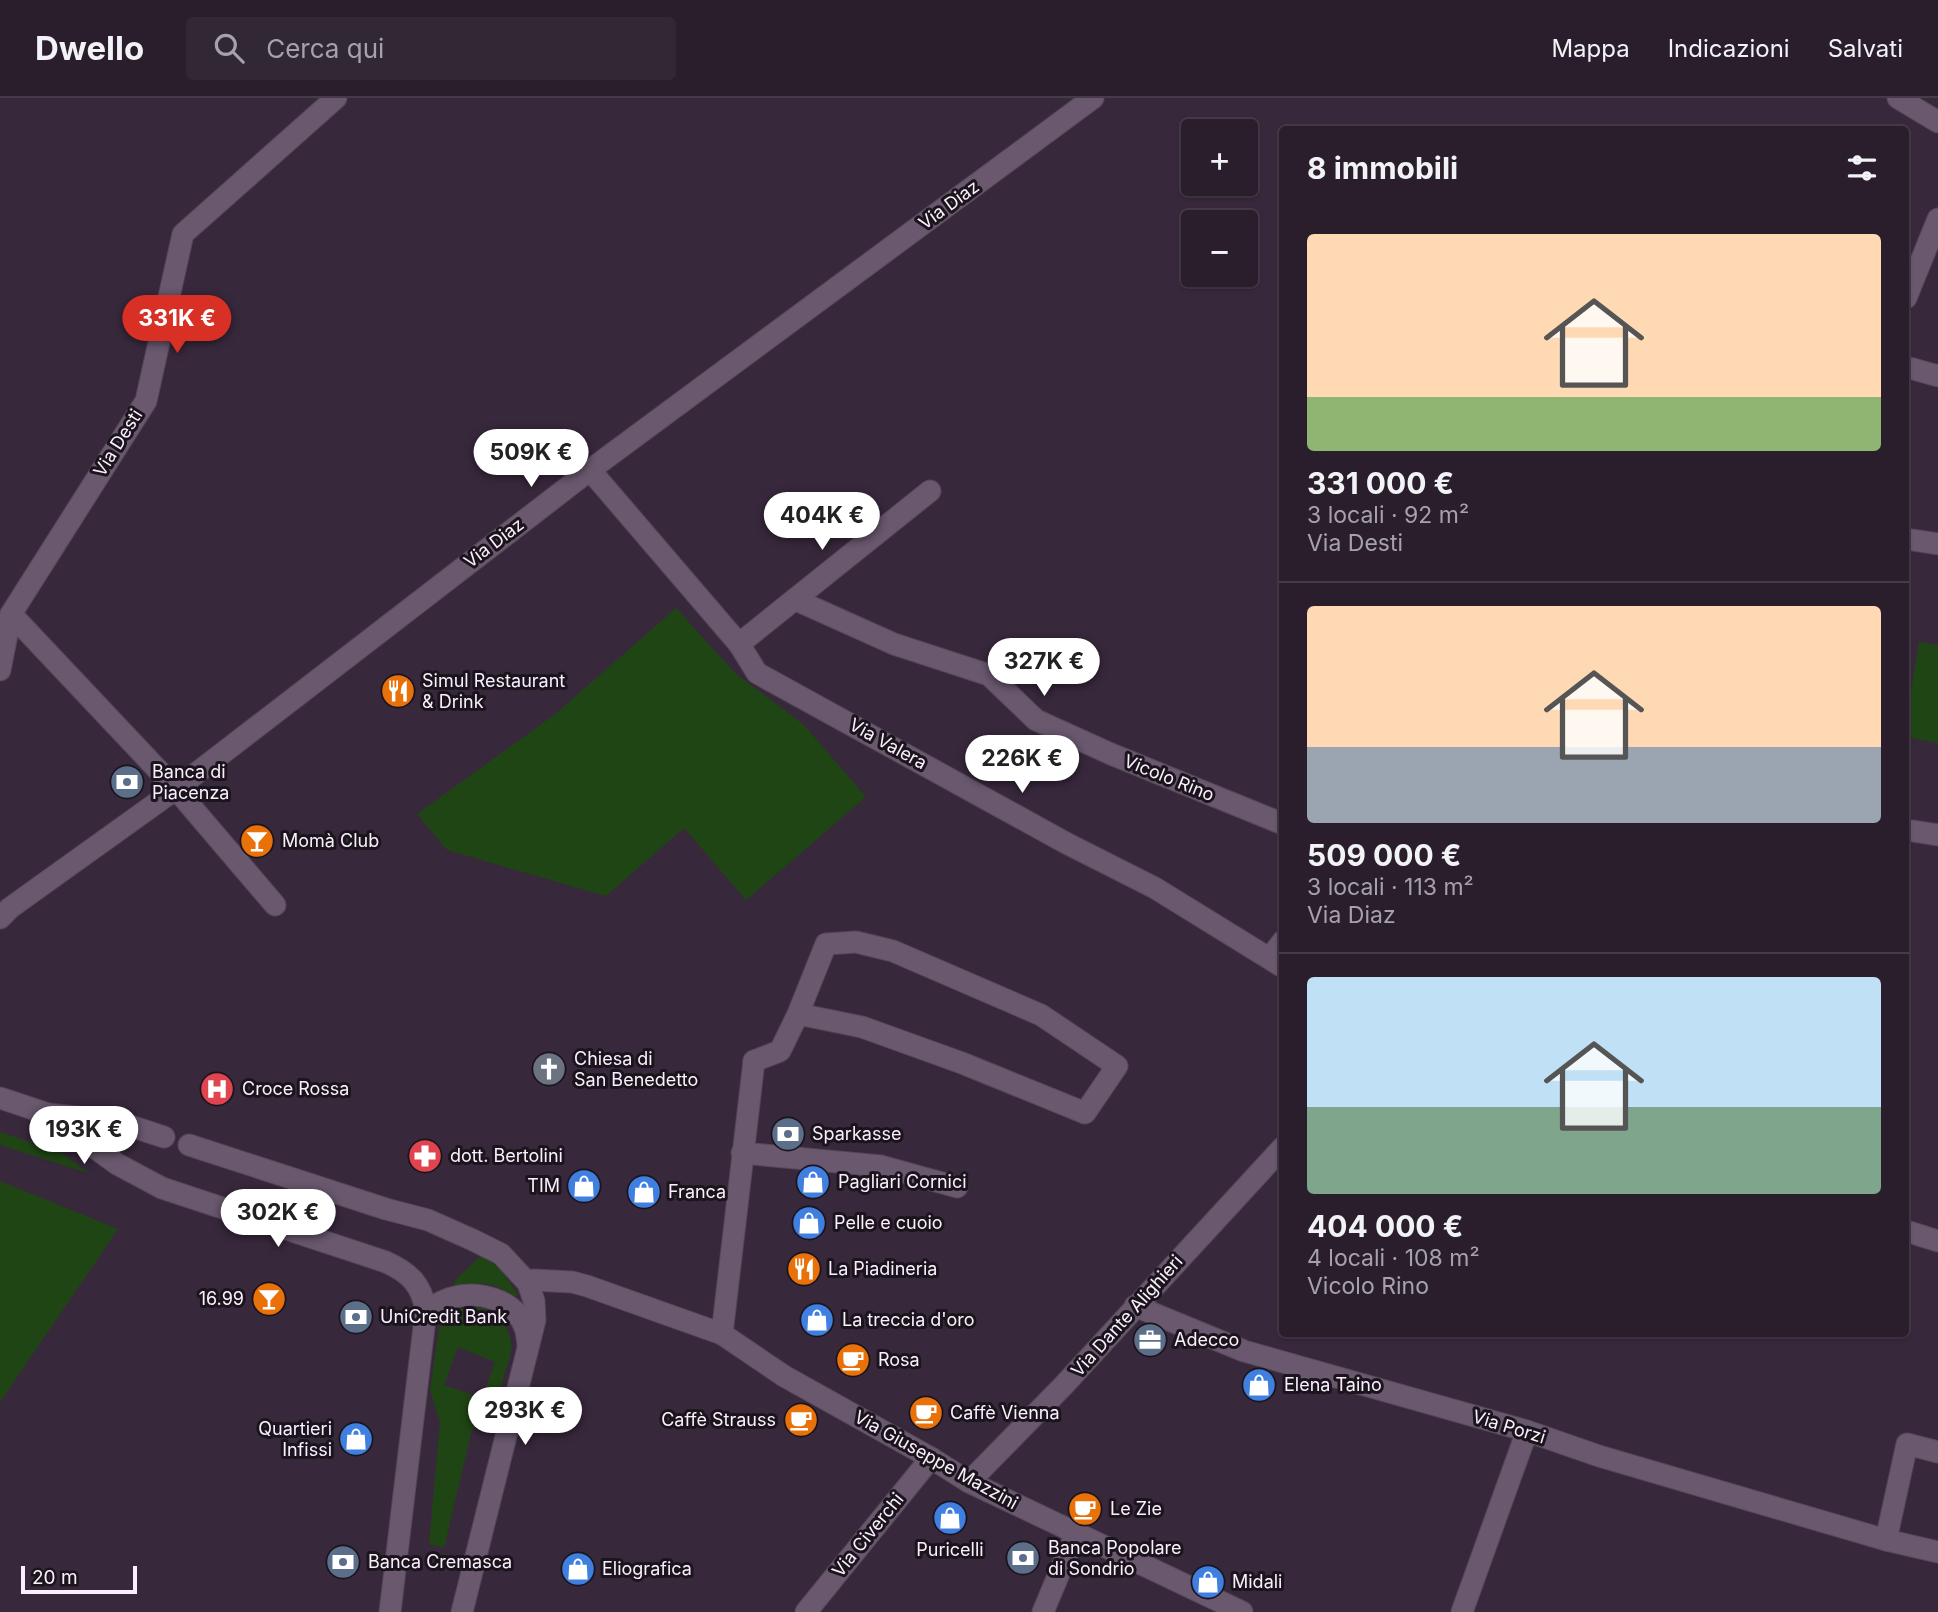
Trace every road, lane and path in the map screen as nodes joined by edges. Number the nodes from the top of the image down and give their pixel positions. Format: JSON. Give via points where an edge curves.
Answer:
{"nodes":[{"id":1,"x":336,"y":98,"type":"edge"},
{"id":2,"x":1093,"y":98,"type":"edge"},
{"id":3,"x":1898,"y":98,"type":"edge"},
{"id":4,"x":1938,"y":122,"type":"edge"},
{"id":5,"x":1938,"y":219,"type":"edge"},
{"id":6,"x":1909,"y":291,"type":"edge"},
{"id":7,"x":1909,"y":368,"type":"edge"},
{"id":8,"x":1938,"y":376,"type":"edge"},
{"id":9,"x":590,"y":470,"type":"junction"},
{"id":10,"x":930,"y":491,"type":"dead end"},
{"id":11,"x":1909,"y":539,"type":"edge"},
{"id":12,"x":1938,"y":544,"type":"edge"},
{"id":13,"x":796,"y":600,"type":"junction"},
{"id":14,"x":11,"y":614,"type":"junction"},
{"id":15,"x":739,"y":644,"type":"junction"},
{"id":16,"x":0,"y":670,"type":"edge"},
{"id":17,"x":176,"y":789,"type":"junction"},
{"id":18,"x":1279,"y":822,"type":"edge"},
{"id":19,"x":1909,"y":830,"type":"edge"},
{"id":20,"x":1938,"y":835,"type":"edge"},
{"id":21,"x":275,"y":905,"type":"dead end"},
{"id":22,"x":0,"y":918,"type":"edge"},
{"id":23,"x":1278,"y":955,"type":"edge"},
{"id":24,"x":798,"y":1014,"type":"junction"},
{"id":25,"x":0,"y":1098,"type":"edge"},
{"id":26,"x":48,"y":1114,"type":"junction"},
{"id":27,"x":164,"y":1137,"type":"dead end"},
{"id":28,"x":189,"y":1145,"type":"dead end"},
{"id":29,"x":1279,"y":1151,"type":"edge"},
{"id":30,"x":742,"y":1153,"type":"junction"},
{"id":31,"x":957,"y":1187,"type":"dead end"},
{"id":32,"x":1909,"y":1232,"type":"edge"},
{"id":33,"x":1938,"y":1241,"type":"edge"},
{"id":34,"x":528,"y":1283,"type":"junction"},
{"id":35,"x":1135,"y":1306,"type":"junction"},
{"id":36,"x":426,"y":1310,"type":"junction"},
{"id":37,"x":722,"y":1334,"type":"junction"},
{"id":38,"x":529,"y":1350,"type":"junction"},
{"id":39,"x":1527,"y":1431,"type":"junction"},
{"id":40,"x":1938,"y":1452,"type":"edge"},
{"id":41,"x":931,"y":1458,"type":"junction"},
{"id":42,"x":969,"y":1482,"type":"junction"},
{"id":43,"x":1076,"y":1533,"type":"junction"},
{"id":44,"x":1886,"y":1541,"type":"junction"},
{"id":45,"x":1938,"y":1552,"type":"edge"},
{"id":46,"x":390,"y":1612,"type":"edge"},
{"id":47,"x":462,"y":1612,"type":"edge"},
{"id":48,"x":806,"y":1612,"type":"edge"},
{"id":49,"x":1043,"y":1612,"type":"edge"},
{"id":50,"x":1242,"y":1612,"type":"edge"},
{"id":51,"x":1462,"y":1612,"type":"edge"}],
"edges":[{"from":1,"to":14,"type":"street","name":"Via Desti","via":[[183,234],[146,401]]},
{"from":2,"to":9,"type":"street","name":"Via Diaz"},
{"from":3,"to":4,"type":"street"},
{"from":5,"to":6,"type":"street"},
{"from":7,"to":8,"type":"street"},
{"from":9,"to":15,"type":"street","name":"Via Valera"},
{"from":9,"to":17,"type":"street","name":"Via Diaz"},
{"from":10,"to":13,"type":"street"},
{"from":11,"to":12,"type":"street"},
{"from":13,"to":15,"type":"street"},
{"from":13,"to":18,"type":"street","name":"Vicolo Rino","via":[[894,644],[989,675],[1036,720]]},
{"from":14,"to":16,"type":"street","name":"Via Desti"},
{"from":14,"to":17,"type":"street"},
{"from":15,"to":23,"type":"street","name":"Via Valera","via":[[757,673]]},
{"from":17,"to":21,"type":"street"},
{"from":17,"to":22,"type":"street","name":"Via Diaz"},
{"from":19,"to":20,"type":"street"},
{"from":24,"to":24,"type":"street","via":[[825,944],[856,942],[894,951],[1041,1015],[1117,1066],[1085,1113],[862,1027]]},
{"from":24,"to":30,"type":"street","via":[[780,1051],[754,1060]]},
{"from":25,"to":26,"type":"street"},
{"from":26,"to":27,"type":"street","via":[[114,1121]]},
{"from":26,"to":36,"type":"street","via":[[145,1180],[398,1268],[416,1282]]},
{"from":28,"to":34,"type":"street","via":[[428,1220],[501,1254]]},
{"from":29,"to":35,"type":"street","name":"Via Dante Alighieri"},
{"from":30,"to":31,"type":"street","via":[[881,1166]]},
{"from":30,"to":37,"type":"street"},
{"from":32,"to":33,"type":"street"},
{"from":34,"to":37,"type":"street","name":"Via Giuseppe Mazzini","via":[[572,1282]]},
{"from":34,"to":38,"type":"street","via":[[535,1320]]},
{"from":35,"to":39,"type":"street","name":"Via Porzi","via":[[1244,1351]]},
{"from":35,"to":42,"type":"street","name":"Via Dante Alighieri"},
{"from":36,"to":38,"type":"street","via":[[449,1298],[490,1296],[514,1311],[525,1327]]},
{"from":36,"to":46,"type":"street"},
{"from":37,"to":41,"type":"street","name":"Via Giuseppe Mazzini","via":[[784,1376]]},
{"from":38,"to":47,"type":"street"},
{"from":39,"to":44,"type":"street","name":"Via Porzi"},
{"from":39,"to":51,"type":"street"},
{"from":40,"to":44,"type":"street","via":[[1907,1444]]},
{"from":41,"to":42,"type":"street","name":"Via Giuseppe Mazzini"},
{"from":41,"to":48,"type":"street","name":"Via Civerchi"},
{"from":42,"to":43,"type":"street","name":"Via Giuseppe Mazzini"},
{"from":43,"to":49,"type":"street"},
{"from":43,"to":50,"type":"street","name":"Via Giuseppe Mazzini"},
{"from":44,"to":45,"type":"street","name":"Via Porzi"}]}
